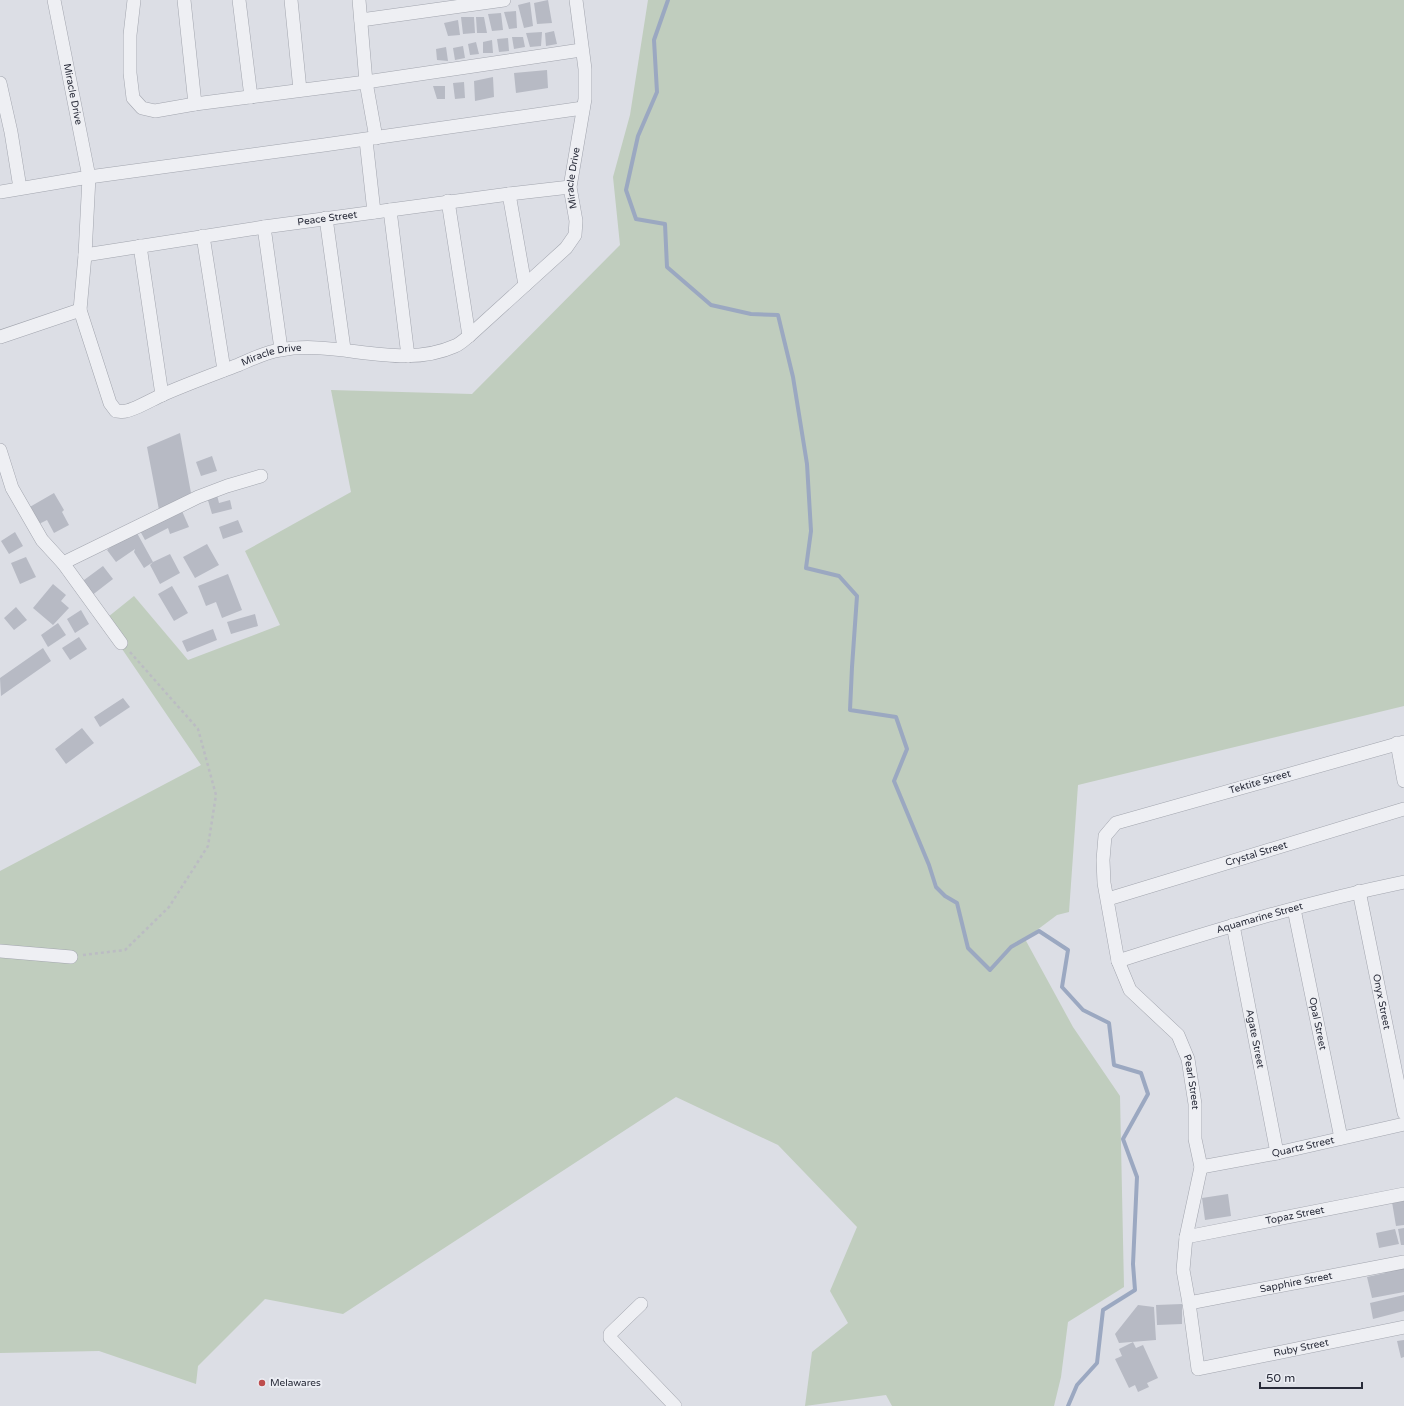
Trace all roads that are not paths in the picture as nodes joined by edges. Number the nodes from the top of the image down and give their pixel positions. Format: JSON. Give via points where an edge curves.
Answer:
{"nodes":[{"id":1,"x":54,"y":0,"type":"edge"},
{"id":2,"x":134,"y":0,"type":"edge"},
{"id":3,"x":184,"y":0,"type":"edge"},
{"id":4,"x":239,"y":0,"type":"edge"},
{"id":5,"x":291,"y":0,"type":"edge"},
{"id":6,"x":359,"y":0,"type":"edge"},
{"id":7,"x":504,"y":0,"type":"edge"},
{"id":8,"x":576,"y":0,"type":"edge"},
{"id":9,"x":361,"y":20,"type":"junction"},
{"id":10,"x":581,"y":50,"type":"junction"},
{"id":11,"x":366,"y":82,"type":"junction"},
{"id":12,"x":0,"y":83,"type":"edge"},
{"id":13,"x":300,"y":90,"type":"junction"},
{"id":14,"x":251,"y":96,"type":"junction"},
{"id":15,"x":195,"y":104,"type":"junction"},
{"id":16,"x":583,"y":108,"type":"junction"},
{"id":17,"x":5,"y":133,"type":"edge"},
{"id":18,"x":371,"y":139,"type":"junction"},
{"id":19,"x":89,"y":177,"type":"junction"},
{"id":20,"x":20,"y":188,"type":"junction"},
{"id":21,"x":570,"y":188,"type":"junction"},
{"id":22,"x":0,"y":192,"type":"edge"},
{"id":23,"x":509,"y":194,"type":"junction"},
{"id":24,"x":448,"y":201,"type":"junction"},
{"id":25,"x":390,"y":210,"type":"junction"},
{"id":26,"x":374,"y":212,"type":"junction"},
{"id":27,"x":326,"y":218,"type":"junction"},
{"id":28,"x":264,"y":227,"type":"junction"},
{"id":29,"x":203,"y":236,"type":"junction"},
{"id":30,"x":140,"y":246,"type":"junction"},
{"id":31,"x":85,"y":255,"type":"junction"},
{"id":32,"x":525,"y":284,"type":"junction"},
{"id":33,"x":80,"y":310,"type":"junction"},
{"id":34,"x":0,"y":336,"type":"edge"},
{"id":35,"x":470,"y":336,"type":"junction"},
{"id":36,"x":344,"y":349,"type":"junction"},
{"id":37,"x":281,"y":350,"type":"junction"},
{"id":38,"x":408,"y":356,"type":"junction"},
{"id":39,"x":224,"y":370,"type":"junction"},
{"id":40,"x":162,"y":395,"type":"junction"},
{"id":41,"x":0,"y":450,"type":"edge"},
{"id":42,"x":261,"y":476,"type":"dead end"},
{"id":43,"x":63,"y":563,"type":"junction"},
{"id":44,"x":121,"y":643,"type":"road end"},
{"id":45,"x":1401,"y":743,"type":"edge"},
{"id":46,"x":1404,"y":781,"type":"edge"},
{"id":47,"x":1404,"y":809,"type":"edge"},
{"id":48,"x":1116,"y":823,"type":"joint"},
{"id":49,"x":1404,"y":882,"type":"edge"},
{"id":50,"x":1359,"y":891,"type":"junction"},
{"id":51,"x":1108,"y":899,"type":"junction"},
{"id":52,"x":1294,"y":909,"type":"junction"},
{"id":53,"x":1233,"y":925,"type":"junction"},
{"id":54,"x":0,"y":951,"type":"edge"},
{"id":55,"x":71,"y":957,"type":"road end"},
{"id":56,"x":1118,"y":961,"type":"junction"},
{"id":57,"x":1404,"y":1112,"type":"edge"},
{"id":58,"x":1404,"y":1124,"type":"edge"},
{"id":59,"x":1341,"y":1138,"type":"junction"},
{"id":60,"x":1277,"y":1153,"type":"junction"},
{"id":61,"x":1201,"y":1167,"type":"junction"},
{"id":62,"x":1404,"y":1194,"type":"edge"},
{"id":63,"x":1186,"y":1238,"type":"junction"},
{"id":64,"x":1404,"y":1262,"type":"edge"},
{"id":65,"x":1189,"y":1303,"type":"junction"},
{"id":66,"x":641,"y":1304,"type":"dead end"},
{"id":67,"x":1404,"y":1327,"type":"edge"},
{"id":68,"x":1198,"y":1369,"type":"joint"},
{"id":69,"x":675,"y":1406,"type":"edge"}],
"edges":[{"from":1,"to":19,"type":"street","name":"Miracle Drive"},
{"from":2,"to":15,"type":"street","via":[[130,35],[133,98],[142,108],[155,111]]},
{"from":3,"to":15,"type":"street"},
{"from":4,"to":14,"type":"street"},
{"from":5,"to":13,"type":"street"},
{"from":6,"to":9,"type":"street"},
{"from":7,"to":9,"type":"street"},
{"from":8,"to":10,"type":"street","name":"Miracle Drive"},
{"from":9,"to":11,"type":"street"},
{"from":10,"to":11,"type":"street"},
{"from":10,"to":16,"type":"street","name":"Miracle Drive","via":[[586,99]]},
{"from":11,"to":13,"type":"street"},
{"from":11,"to":18,"type":"street"},
{"from":12,"to":17,"type":"street"},
{"from":13,"to":14,"type":"street"},
{"from":14,"to":15,"type":"street"},
{"from":16,"to":18,"type":"street"},
{"from":16,"to":21,"type":"street","name":"Miracle Drive"},
{"from":17,"to":20,"type":"street"},
{"from":18,"to":19,"type":"street"},
{"from":18,"to":26,"type":"street"},
{"from":19,"to":20,"type":"street"},
{"from":19,"to":31,"type":"street","name":"Miracle Drive"},
{"from":20,"to":22,"type":"street"},
{"from":21,"to":23,"type":"street","name":"Peace Street"},
{"from":21,"to":32,"type":"street","name":"Miracle Drive","via":[[576,221],[575,236],[566,248]]},
{"from":23,"to":24,"type":"street","name":"Peace Street"},
{"from":23,"to":32,"type":"street"},
{"from":24,"to":25,"type":"street","name":"Peace Street"},
{"from":24,"to":35,"type":"street"},
{"from":25,"to":26,"type":"street","name":"Peace Street"},
{"from":25,"to":38,"type":"street"},
{"from":26,"to":27,"type":"street","name":"Peace Street"},
{"from":27,"to":28,"type":"street","name":"Peace Street"},
{"from":27,"to":36,"type":"street"},
{"from":28,"to":29,"type":"street","name":"Peace Street"},
{"from":28,"to":37,"type":"street"},
{"from":29,"to":30,"type":"street","name":"Peace Street"},
{"from":29,"to":39,"type":"street"},
{"from":30,"to":31,"type":"street","name":"Peace Street"},
{"from":30,"to":40,"type":"street"},
{"from":31,"to":33,"type":"street","name":"Miracle Drive"},
{"from":32,"to":35,"type":"street","name":"Miracle Drive"},
{"from":33,"to":34,"type":"street"},
{"from":33,"to":40,"type":"street","name":"Miracle Drive","via":[[110,403],[116,411],[126,411]]},
{"from":35,"to":38,"type":"street","name":"Miracle Drive","via":[[456,346]]},
{"from":36,"to":37,"type":"street","name":"Miracle Drive"},
{"from":36,"to":38,"type":"street","name":"Miracle Drive"},
{"from":37,"to":39,"type":"street","name":"Miracle Drive"},
{"from":39,"to":40,"type":"street","name":"Miracle Drive"},
{"from":41,"to":43,"type":"street","via":[[12,488],[42,540]]},
{"from":42,"to":43,"type":"street","via":[[198,497]]},
{"from":43,"to":44,"type":"street"},
{"from":45,"to":46,"type":"street"},
{"from":45,"to":48,"type":"street","name":"Tektite Street"},
{"from":47,"to":51,"type":"street","name":"Crystal Street"},
{"from":48,"to":51,"type":"street","name":"Pearl Street","via":[[1105,836],[1104,883]]},
{"from":49,"to":50,"type":"street","name":"Aquamarine Street"},
{"from":50,"to":52,"type":"street","name":"Aquamarine Street"},
{"from":50,"to":57,"type":"street","name":"Onyx Street"},
{"from":51,"to":56,"type":"street","name":"Pearl Street"},
{"from":52,"to":53,"type":"street","name":"Aquamarine Street"},
{"from":52,"to":59,"type":"street","name":"Opal Street"},
{"from":53,"to":56,"type":"street","name":"Aquamarine Street"},
{"from":53,"to":60,"type":"street","name":"Agate Street"},
{"from":54,"to":55,"type":"street"},
{"from":56,"to":61,"type":"street","name":"Pearl Street","via":[[1130,990],[1178,1034],[1188,1059],[1195,1104],[1195,1139]]},
{"from":58,"to":59,"type":"street","name":"Quartz Street"},
{"from":59,"to":60,"type":"street","name":"Quartz Street"},
{"from":60,"to":61,"type":"street","name":"Quartz Street"},
{"from":61,"to":63,"type":"street","name":"Pearl Street"},
{"from":62,"to":63,"type":"street","name":"Topaz Street"},
{"from":63,"to":65,"type":"street","name":"Pearl Street","via":[[1183,1270]]},
{"from":64,"to":65,"type":"street","name":"Sapphire Street"},
{"from":65,"to":68,"type":"street","name":"Pearl Street"},
{"from":66,"to":69,"type":"street","via":[[610,1334],[610,1338]]},
{"from":67,"to":68,"type":"street","name":"Ruby Street"}]}
